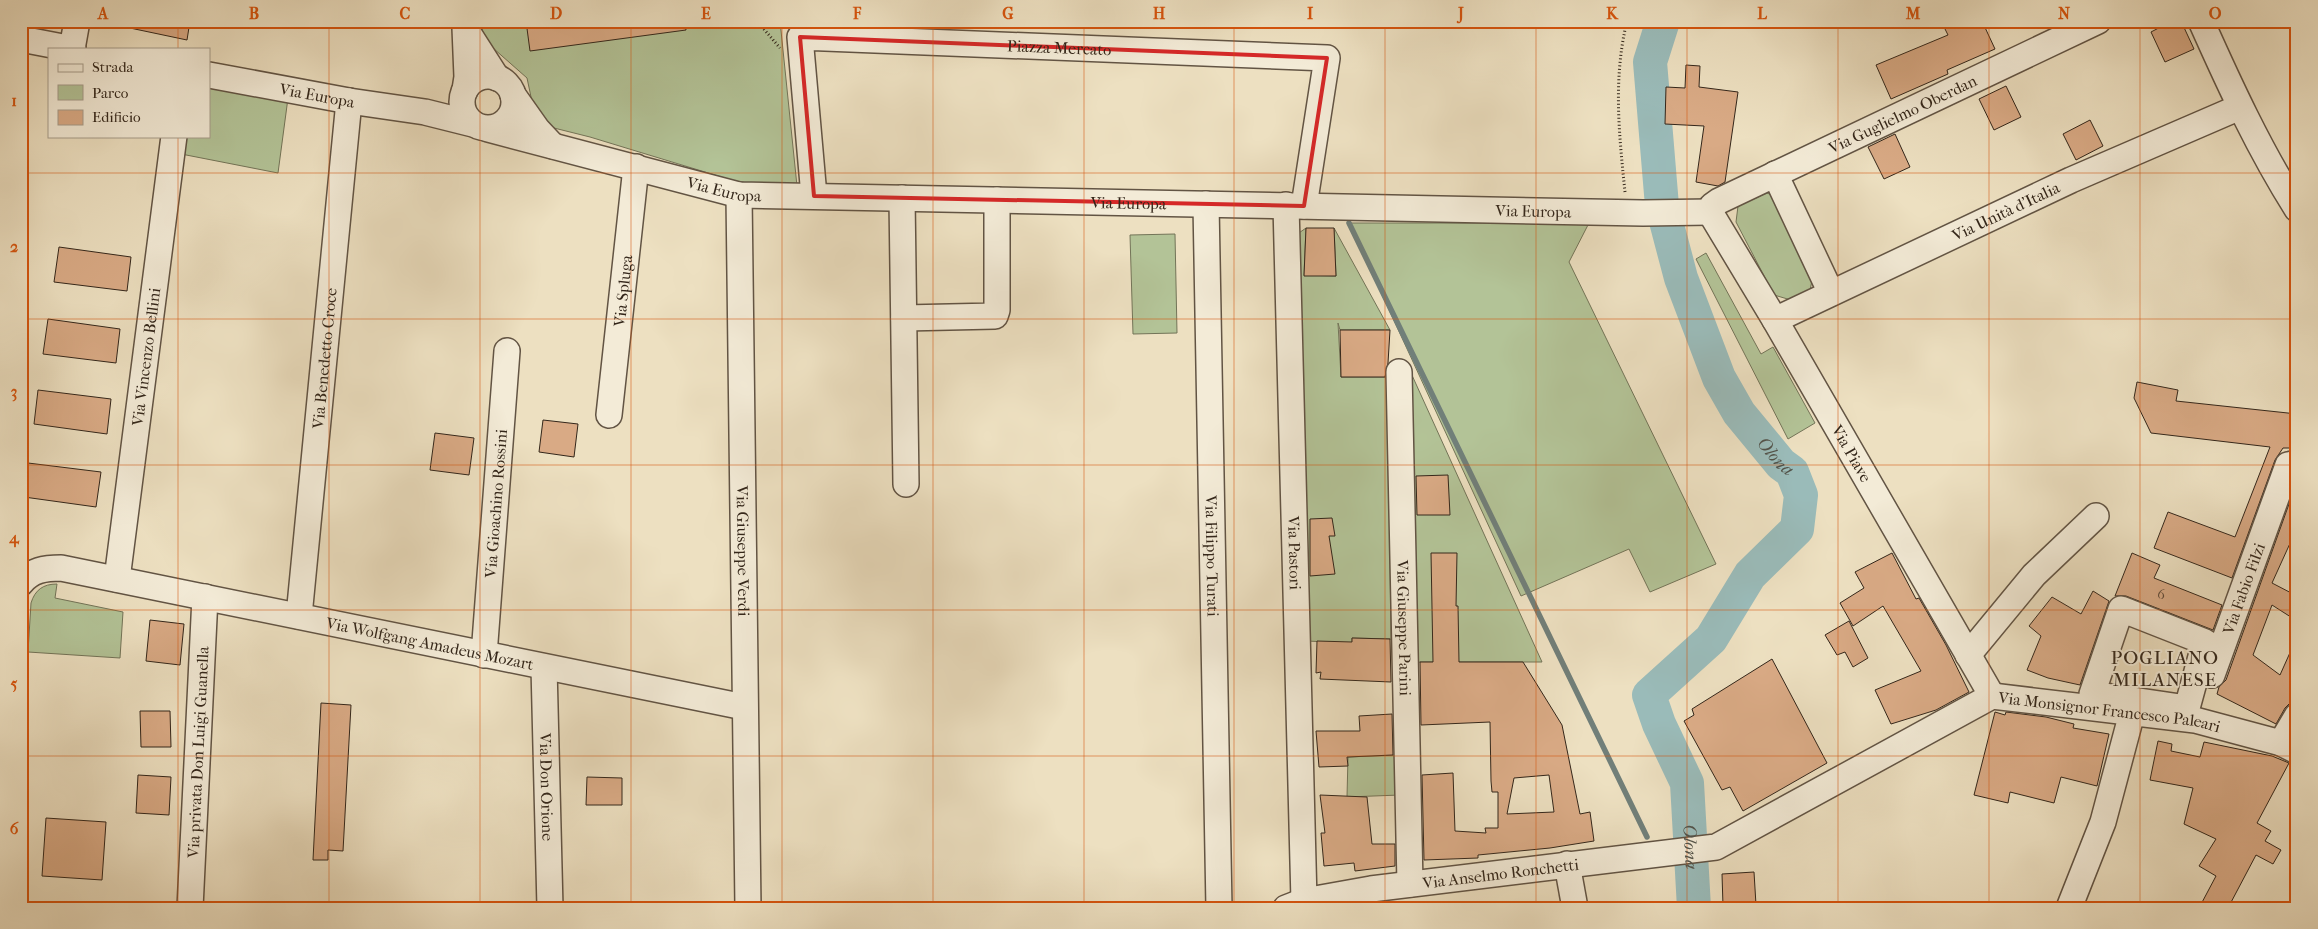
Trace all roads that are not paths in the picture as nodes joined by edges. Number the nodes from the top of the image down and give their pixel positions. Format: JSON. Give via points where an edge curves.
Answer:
{"nodes":[{"id":1,"x":77,"y":21,"type":"edge"},
{"id":2,"x":2098,"y":21,"type":"edge"},
{"id":3,"x":2201,"y":21,"type":"edge"},
{"id":4,"x":465,"y":25,"type":"edge"},
{"id":5,"x":21,"y":39,"type":"edge"},
{"id":6,"x":68,"y":48,"type":"edge"},
{"id":7,"x":73,"y":48,"type":"edge"},
{"id":8,"x":210,"y":75,"type":"edge"},
{"id":9,"x":505,"y":86,"type":"junction"},
{"id":10,"x":463,"y":93,"type":"junction"},
{"id":11,"x":349,"y":101,"type":"junction"},
{"id":12,"x":2240,"y":107,"type":"junction"},
{"id":13,"x":425,"y":112,"type":"junction"},
{"id":14,"x":480,"y":126,"type":"junction"},
{"id":15,"x":174,"y":138,"type":"edge"},
{"id":16,"x":553,"y":146,"type":"junction"},
{"id":17,"x":636,"y":167,"type":"junction"},
{"id":18,"x":1775,"y":174,"type":"junction"},
{"id":19,"x":739,"y":195,"type":"junction"},
{"id":20,"x":814,"y":196,"type":"junction"},
{"id":21,"x":902,"y":198,"type":"junction"},
{"id":22,"x":997,"y":200,"type":"junction"},
{"id":23,"x":1206,"y":204,"type":"junction"},
{"id":24,"x":1295,"y":206,"type":"junction"},
{"id":25,"x":2297,"y":209,"type":"edge"},
{"id":26,"x":1710,"y":212,"type":"junction"},
{"id":27,"x":1831,"y":294,"type":"junction"},
{"id":28,"x":904,"y":318,"type":"junction"},
{"id":29,"x":1775,"y":320,"type":"junction"},
{"id":30,"x":507,"y":351,"type":"dead end"},
{"id":31,"x":1399,"y":372,"type":"dead end"},
{"id":32,"x":610,"y":415,"type":"dead end"},
{"id":33,"x":2297,"y":463,"type":"edge"},
{"id":34,"x":906,"y":484,"type":"dead end"},
{"id":35,"x":2096,"y":516,"type":"dead end"},
{"id":36,"x":116,"y":579,"type":"junction"},
{"id":37,"x":21,"y":583,"type":"edge"},
{"id":38,"x":205,"y":597,"type":"junction"},
{"id":39,"x":299,"y":616,"type":"junction"},
{"id":40,"x":484,"y":655,"type":"junction"},
{"id":41,"x":1968,"y":655,"type":"junction"},
{"id":42,"x":544,"y":667,"type":"junction"},
{"id":43,"x":1992,"y":696,"type":"junction"},
{"id":44,"x":744,"y":707,"type":"junction"},
{"id":45,"x":2132,"y":713,"type":"junction"},
{"id":46,"x":2191,"y":714,"type":"junction"},
{"id":47,"x":2297,"y":716,"type":"edge"},
{"id":48,"x":2289,"y":747,"type":"edge"},
{"id":49,"x":1716,"y":847,"type":"joint"},
{"id":50,"x":1567,"y":864,"type":"junction"},
{"id":51,"x":1410,"y":884,"type":"junction"},
{"id":52,"x":1372,"y":898,"type":"edge"},
{"id":53,"x":1295,"y":904,"type":"edge"},
{"id":54,"x":190,"y":908,"type":"edge"},
{"id":55,"x":550,"y":908,"type":"edge"},
{"id":56,"x":748,"y":908,"type":"edge"},
{"id":57,"x":1219,"y":908,"type":"edge"},
{"id":58,"x":1575,"y":908,"type":"edge"},
{"id":59,"x":2069,"y":908,"type":"edge"}],
"edges":[{"from":1,"to":7,"type":"street"},
{"from":2,"to":18,"type":"street","name":"Via Guglielmo Oberdan"},
{"from":3,"to":12,"type":"street"},
{"from":4,"to":9,"type":"street"},
{"from":4,"to":10,"type":"street","via":[[467,77]]},
{"from":5,"to":6,"type":"street"},
{"from":8,"to":11,"type":"street","name":"Via Europa"},
{"from":9,"to":10,"type":"street","via":[[481,77],[469,84]]},
{"from":9,"to":14,"type":"street","via":[[514,102],[509,118],[504,124]]},
{"from":9,"to":16,"type":"street"},
{"from":10,"to":13,"type":"street"},
{"from":10,"to":14,"type":"street","via":[[463,110]]},
{"from":11,"to":13,"type":"street","name":"Via Europa"},
{"from":11,"to":39,"type":"street","name":"Via Benedetto Croce"},
{"from":12,"to":25,"type":"street","via":[[2272,170]]},
{"from":12,"to":27,"type":"street","name":"Via Unità d'Italia","via":[[2072,180]]},
{"from":13,"to":14,"type":"street","name":"Via Europa"},
{"from":14,"to":16,"type":"street","name":"Via Europa"},
{"from":15,"to":36,"type":"street","name":"Via Vincenzo Bellini"},
{"from":16,"to":17,"type":"street","name":"Via Europa"},
{"from":17,"to":19,"type":"street","name":"Via Europa"},
{"from":17,"to":32,"type":"street","name":"Via Spluga"},
{"from":18,"to":26,"type":"street","name":"Via Guglielmo Oberdan","via":[[1719,201]]},
{"from":18,"to":27,"type":"street"},
{"from":19,"to":20,"type":"street","name":"Via Europa"},
{"from":19,"to":44,"type":"street","name":"Via Giuseppe Verdi"},
{"from":20,"to":21,"type":"street","name":"Via Europa"},
{"from":20,"to":24,"type":"street","name":"Piazza Mercato","via":[[800,37],[1327,58]]},
{"from":21,"to":22,"type":"street","name":"Via Europa"},
{"from":21,"to":28,"type":"street"},
{"from":22,"to":23,"type":"street","name":"Via Europa"},
{"from":22,"to":28,"type":"street","via":[[995,316]]},
{"from":23,"to":24,"type":"street","name":"Via Europa"},
{"from":23,"to":57,"type":"street","name":"Via Filippo Turati"},
{"from":24,"to":26,"type":"street","name":"Via Europa"},
{"from":24,"to":53,"type":"street","name":"Via Pastori"},
{"from":26,"to":29,"type":"street","name":"Via Piave"},
{"from":27,"to":29,"type":"street","name":"Via Unità d'Italia"},
{"from":28,"to":34,"type":"street"},
{"from":29,"to":41,"type":"street","name":"Via Piave"},
{"from":30,"to":40,"type":"street","name":"Via Gioachino Rossini"},
{"from":31,"to":51,"type":"street","name":"Via Giuseppe Parini"},
{"from":33,"to":46,"type":"street","name":"Via Fabio Filzi","via":[[2288,464]]},
{"from":35,"to":41,"type":"street","via":[[2034,575]]},
{"from":36,"to":37,"type":"street","name":"Via Wolfgang Amadeus Mozart","via":[[48,568],[34,571]]},
{"from":36,"to":38,"type":"street","name":"Via Wolfgang Amadeus Mozart"},
{"from":38,"to":39,"type":"street","name":"Via Wolfgang Amadeus Mozart"},
{"from":38,"to":54,"type":"street","name":"Via privata Don Luigi Guanella"},
{"from":39,"to":40,"type":"street","name":"Via Wolfgang Amadeus Mozart"},
{"from":40,"to":42,"type":"street","name":"Via Wolfgang Amadeus Mozart"},
{"from":41,"to":43,"type":"street","name":"Via Piave"},
{"from":42,"to":44,"type":"street","name":"Via Wolfgang Amadeus Mozart"},
{"from":42,"to":55,"type":"street","name":"Via Don Orione"},
{"from":43,"to":45,"type":"street","name":"Via Monsignor Francesco Paleari"},
{"from":43,"to":49,"type":"street","name":"Via Monsignor Francesco Paleari"},
{"from":44,"to":56,"type":"street","name":"Via Giuseppe Verdi"},
{"from":45,"to":46,"type":"street","name":"Via Monsignor Francesco Paleari"},
{"from":45,"to":59,"type":"street","via":[[2103,822]]},
{"from":46,"to":46,"type":"street","via":[[2205,642],[2121,609],[2092,694]]},
{"from":46,"to":48,"type":"street","name":"Via Monsignor Francesco Paleari"},
{"from":47,"to":48,"type":"street"},
{"from":49,"to":50,"type":"street","name":"Via Anselmo Ronchetti"},
{"from":50,"to":51,"type":"street","name":"Via Anselmo Ronchetti"},
{"from":50,"to":58,"type":"street"},
{"from":51,"to":52,"type":"street","name":"Via Anselmo Ronchetti"},
{"from":52,"to":53,"type":"street","name":"Via Anselmo Ronchetti"}]}
